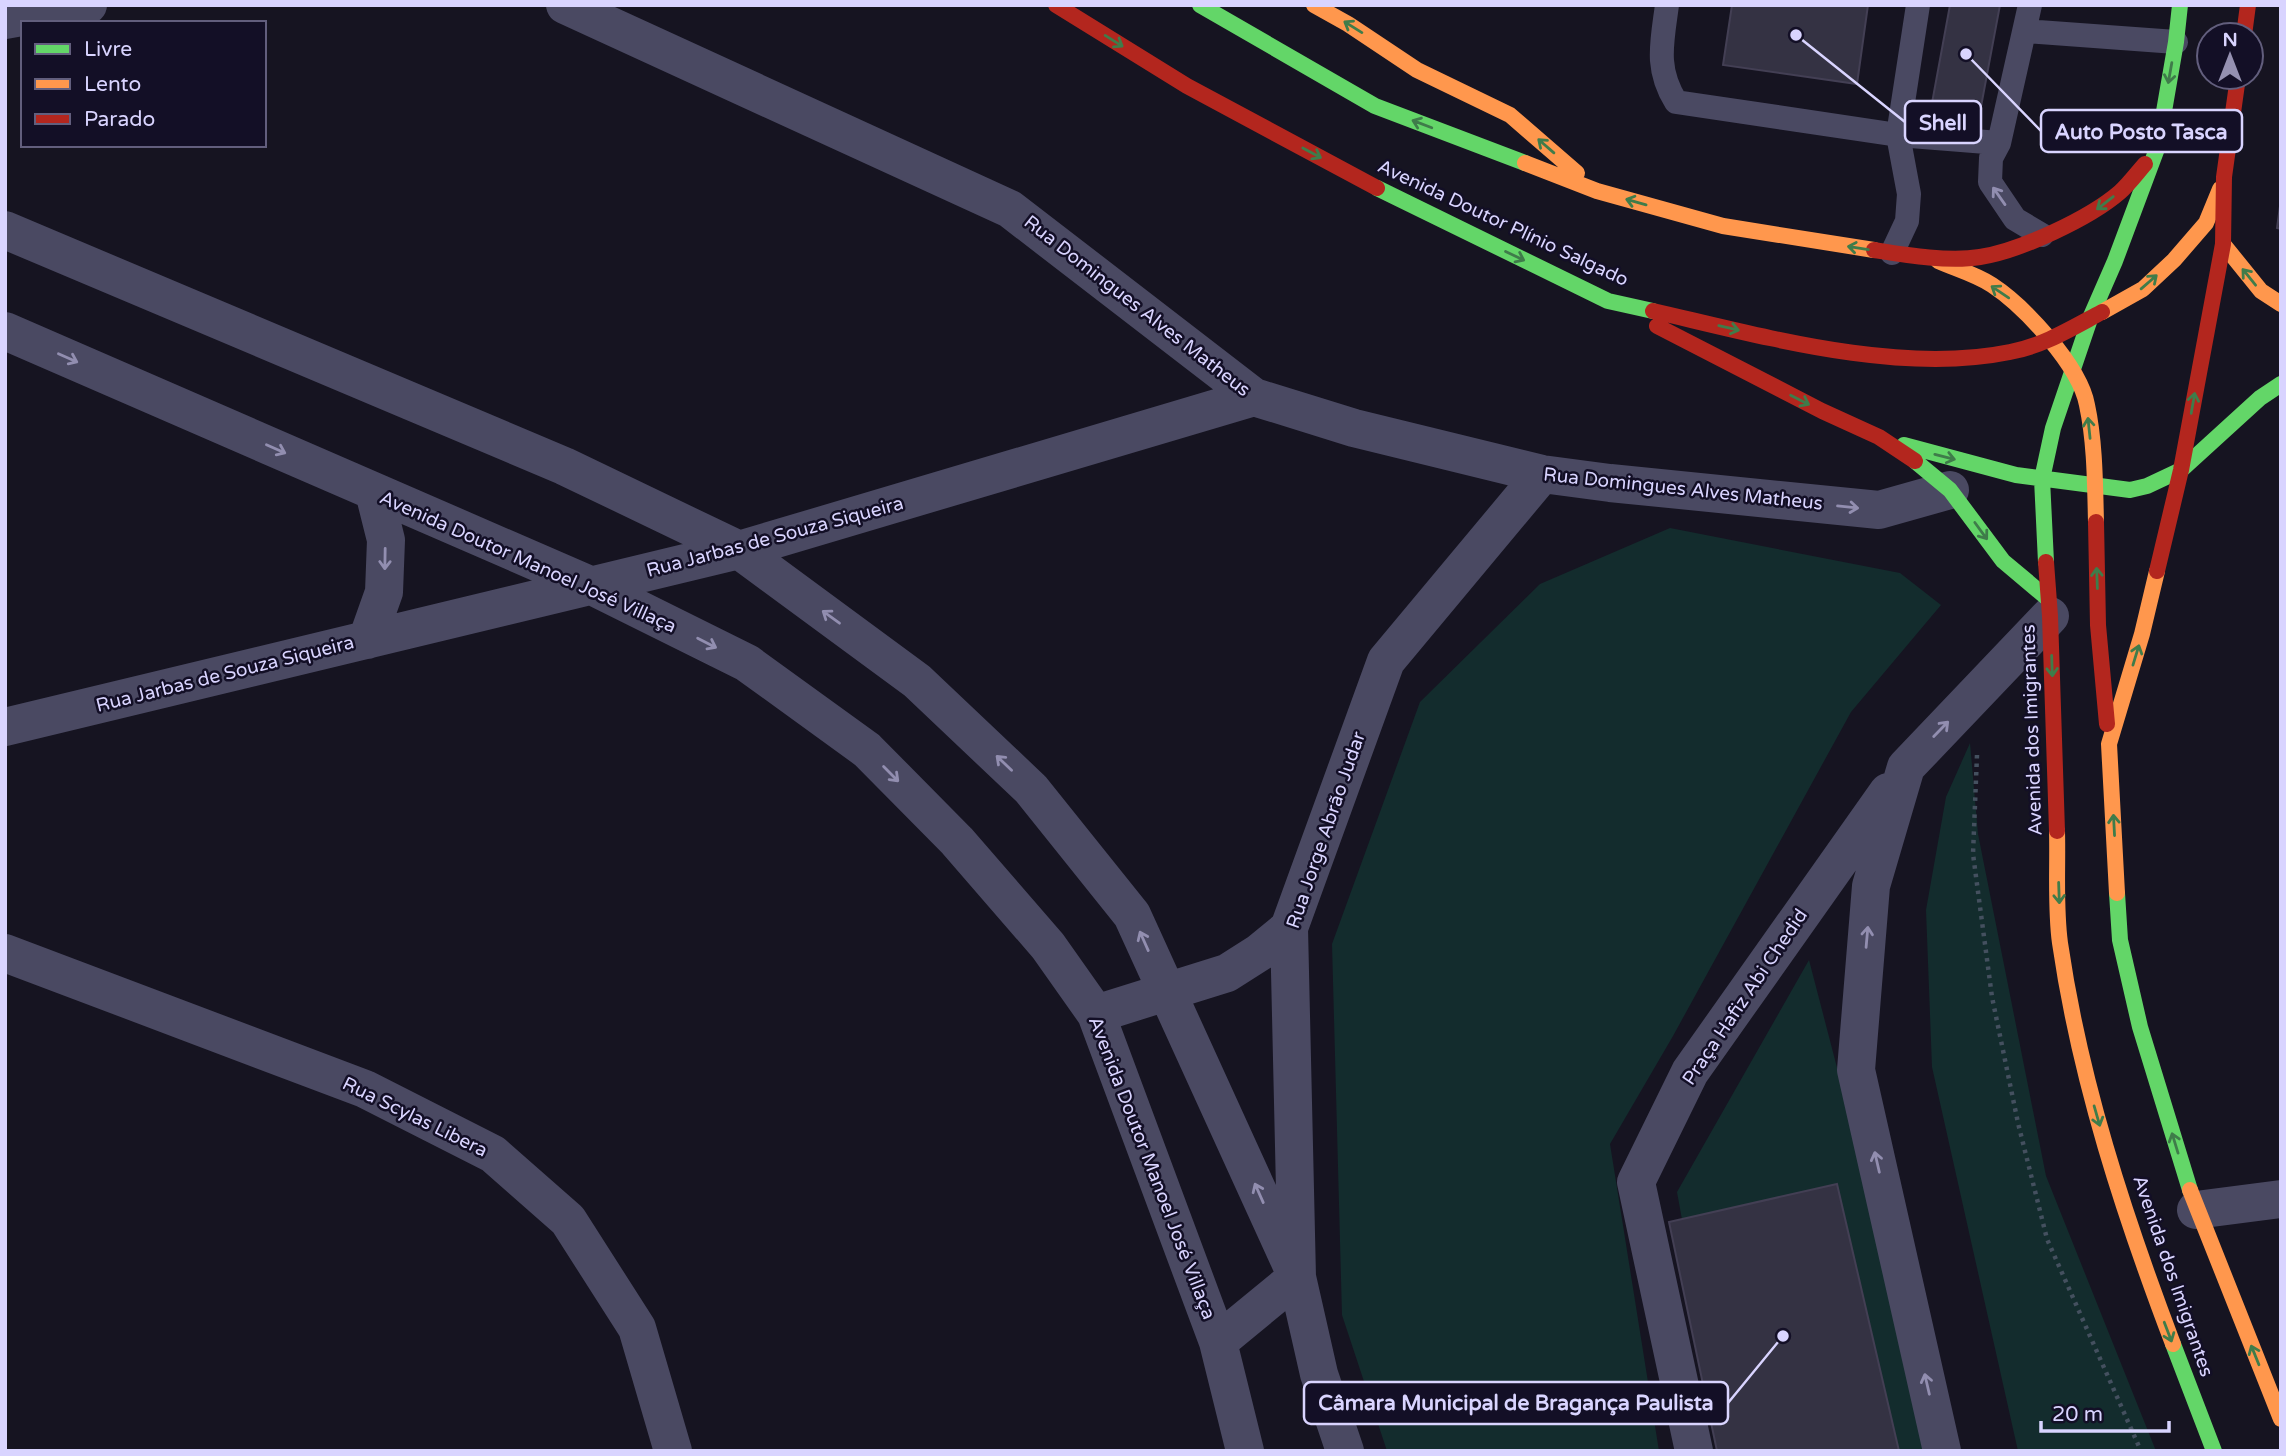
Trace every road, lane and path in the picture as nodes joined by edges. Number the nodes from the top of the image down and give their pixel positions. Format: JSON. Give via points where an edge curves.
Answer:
{"nodes":[{"id":1,"x":88,"y":5,"type":"edge"},
{"id":2,"x":565,"y":5,"type":"edge"},
{"id":3,"x":1056,"y":5,"type":"edge"},
{"id":4,"x":1200,"y":5,"type":"edge"},
{"id":5,"x":1314,"y":5,"type":"edge"},
{"id":6,"x":1667,"y":5,"type":"edge"},
{"id":7,"x":1918,"y":5,"type":"edge"},
{"id":8,"x":2031,"y":5,"type":"edge"},
{"id":9,"x":2180,"y":5,"type":"edge"},
{"id":10,"x":5,"y":20,"type":"edge"},
{"id":11,"x":2025,"y":31,"type":"junction"},
{"id":12,"x":2176,"y":42,"type":"junction"},
{"id":13,"x":2236,"y":91,"type":"edge"},
{"id":14,"x":1898,"y":135,"type":"junction"},
{"id":15,"x":1999,"y":143,"type":"junction"},
{"id":16,"x":2154,"y":155,"type":"junction"},
{"id":17,"x":2224,"y":177,"type":"junction"},
{"id":18,"x":1597,"y":191,"type":"junction"},
{"id":19,"x":5,"y":230,"type":"edge"},
{"id":20,"x":2042,"y":235,"type":"junction"},
{"id":21,"x":2222,"y":244,"type":"junction"},
{"id":22,"x":1892,"y":253,"type":"junction"},
{"id":23,"x":1926,"y":257,"type":"junction"},
{"id":24,"x":1608,"y":301,"type":"junction"},
{"id":25,"x":2281,"y":304,"type":"edge"},
{"id":26,"x":2091,"y":316,"type":"junction"},
{"id":27,"x":5,"y":331,"type":"edge"},
{"id":28,"x":2049,"y":340,"type":"junction"},
{"id":29,"x":2072,"y":373,"type":"junction"},
{"id":30,"x":2281,"y":384,"type":"edge"},
{"id":31,"x":1254,"y":397,"type":"junction"},
{"id":32,"x":1879,"y":438,"type":"junction"},
{"id":33,"x":2180,"y":470,"type":"junction"},
{"id":34,"x":1542,"y":474,"type":"junction"},
{"id":35,"x":2042,"y":479,"type":"junction"},
{"id":36,"x":2095,"y":486,"type":"junction"},
{"id":37,"x":1950,"y":490,"type":"junction"},
{"id":38,"x":374,"y":492,"type":"junction"},
{"id":39,"x":739,"y":550,"type":"junction"},
{"id":40,"x":592,"y":586,"type":"junction"},
{"id":41,"x":2049,"y":607,"type":"junction"},
{"id":42,"x":367,"y":640,"type":"junction"},
{"id":43,"x":5,"y":727,"type":"edge"},
{"id":44,"x":2109,"y":744,"type":"junction"},
{"id":45,"x":1906,"y":767,"type":"junction"},
{"id":46,"x":1289,"y":928,"type":"junction"},
{"id":47,"x":5,"y":953,"type":"edge"},
{"id":48,"x":1167,"y":992,"type":"junction"},
{"id":49,"x":1096,"y":1014,"type":"junction"},
{"id":50,"x":2281,"y":1199,"type":"edge"},
{"id":51,"x":2196,"y":1210,"type":"junction"},
{"id":52,"x":1297,"y":1277,"type":"junction"},
{"id":53,"x":1218,"y":1342,"type":"junction"},
{"id":54,"x":2281,"y":1419,"type":"edge"},
{"id":55,"x":673,"y":1451,"type":"edge"},
{"id":56,"x":1245,"y":1451,"type":"edge"},
{"id":57,"x":1345,"y":1451,"type":"edge"},
{"id":58,"x":1694,"y":1451,"type":"edge"},
{"id":59,"x":1942,"y":1451,"type":"edge"},
{"id":60,"x":2214,"y":1451,"type":"edge"}],
"edges":[{"from":1,"to":10,"type":"street"},
{"from":2,"to":31,"type":"street","name":"Rua Domingues Alves Matheus","via":[[1010,209]]},
{"from":3,"to":24,"type":"main road","name":"Avenida Doutor Plínio Salgado","one_way":true,"via":[[1199,92],[1375,187]]},
{"from":18,"to":4,"type":"main road","one_way":true,"via":[[1375,106]]},
{"from":18,"to":5,"type":"main road","one_way":true,"via":[[1510,115],[1417,70]]},
{"from":6,"to":14,"type":"lane","via":[[1661,65],[1665,85],[1676,102]]},
{"from":7,"to":14,"type":"lane"},
{"from":8,"to":11,"type":"lane"},
{"from":9,"to":12,"type":"main road","name":"Avenida dos Imigrantes"},
{"from":11,"to":12,"type":"lane"},
{"from":11,"to":15,"type":"lane"},
{"from":12,"to":16,"type":"main road","name":"Avenida dos Imigrantes","one_way":true},
{"from":13,"to":17,"type":"main road"},
{"from":14,"to":15,"type":"lane"},
{"from":14,"to":22,"type":"lane","via":[[1909,194],[1907,220]]},
{"from":20,"to":15,"type":"lane","one_way":true,"via":[[2015,219],[1990,182],[1991,158]]},
{"from":16,"to":20,"type":"main road","one_way":true,"via":[[2121,191],[2091,214]]},
{"from":16,"to":26,"type":"main road","name":"Avenida dos Imigrantes"},
{"from":17,"to":21,"type":"main road"},
{"from":26,"to":17,"type":"main road","name":"Avenida Doutor Plínio Salgado","one_way":true,"via":[[2143,289],[2174,260],[2206,223]]},
{"from":22,"to":18,"type":"main road","one_way":true,"via":[[1723,226]]},
{"from":19,"to":39,"type":"street","via":[[564,466]]},
{"from":20,"to":23,"type":"main road","via":[[1980,257]]},
{"from":25,"to":21,"type":"main road","one_way":true,"via":[[2261,291]]},
{"from":33,"to":21,"type":"main road","one_way":true},
{"from":22,"to":23,"type":"main road"},
{"from":28,"to":23,"type":"main road","one_way":true,"via":[[2012,300],[1980,278]]},
{"from":24,"to":28,"type":"main road","name":"Avenida Doutor Plínio Salgado","one_way":true,"via":[[1873,355],[1960,359],[2011,352]]},
{"from":24,"to":32,"type":"main road","one_way":true},
{"from":26,"to":28,"type":"main road","name":"Avenida Doutor Plínio Salgado"},
{"from":26,"to":29,"type":"main road","name":"Avenida dos Imigrantes"},
{"from":27,"to":38,"type":"street","name":"Avenida Doutor Manoel José Villaça","one_way":true},
{"from":28,"to":29,"type":"main road"},
{"from":29,"to":35,"type":"main road","name":"Avenida dos Imigrantes"},
{"from":36,"to":29,"type":"main road","one_way":true,"via":[[2087,403]]},
{"from":30,"to":33,"type":"main road"},
{"from":31,"to":34,"type":"street","name":"Rua Domingues Alves Matheus","via":[[1354,428]]},
{"from":31,"to":39,"type":"street","name":"Rua Jarbas de Souza Siqueira"},
{"from":32,"to":35,"type":"main road","one_way":true},
{"from":32,"to":37,"type":"main road"},
{"from":33,"to":36,"type":"main road","via":[[2130,490]]},
{"from":44,"to":33,"type":"main road","one_way":true,"via":[[2143,634]]},
{"from":34,"to":37,"type":"street","name":"Rua Domingues Alves Matheus","one_way":true,"via":[[1879,510]]},
{"from":34,"to":46,"type":"street","name":"Rua Jorge Abrão Judar","via":[[1386,661]]},
{"from":35,"to":36,"type":"main road"},
{"from":35,"to":41,"type":"main road","name":"Avenida dos Imigrantes"},
{"from":44,"to":36,"type":"main road","one_way":true,"via":[[2098,625]]},
{"from":37,"to":41,"type":"main road","one_way":true,"via":[[2003,561]]},
{"from":38,"to":40,"type":"street","name":"Avenida Doutor Manoel José Villaça"},
{"from":38,"to":42,"type":"street","one_way":true,"via":[[386,540],[384,592]]},
{"from":39,"to":40,"type":"street","name":"Rua Jarbas de Souza Siqueira"},
{"from":48,"to":39,"type":"street","one_way":true,"via":[[1132,915],[1031,789],[917,681]]},
{"from":40,"to":42,"type":"street","name":"Rua Jarbas de Souza Siqueira"},
{"from":40,"to":49,"type":"street","name":"Avenida Doutor Manoel José Villaça","one_way":true,"via":[[747,663],[867,750],[1048,946]]},
{"from":45,"to":41,"type":"street","name":"Praça Hafiz Abi Chedid","one_way":true},
{"from":41,"to":60,"type":"main road","name":"Avenida dos Imigrantes","one_way":true,"via":[[2060,941],[2085,1072],[2142,1262]]},
{"from":42,"to":43,"type":"street","name":"Rua Jarbas de Souza Siqueira"},
{"from":51,"to":44,"type":"main road","one_way":true,"via":[[2140,1027],[2120,940]]},
{"from":45,"to":58,"type":"street","name":"Praça Hafiz Abi Chedid","via":[[1690,1072],[1636,1182]]},
{"from":59,"to":45,"type":"street","name":"Praça Hafiz Abi Chedid","one_way":true,"via":[[1856,1070],[1871,886]]},
{"from":46,"to":48,"type":"street","via":[[1227,973]]},
{"from":46,"to":52,"type":"street","name":"Rua Jorge Abrão Judar"},
{"from":47,"to":55,"type":"street","name":"Rua Scylas Libera","via":[[365,1089],[492,1154],[568,1220],[637,1328]]},
{"from":48,"to":49,"type":"street"},
{"from":52,"to":48,"type":"street","one_way":true},
{"from":49,"to":53,"type":"street","name":"Avenida Doutor Manoel José Villaça"},
{"from":50,"to":51,"type":"street"},
{"from":54,"to":51,"type":"main road","one_way":true},
{"from":52,"to":53,"type":"street"},
{"from":52,"to":57,"type":"street","name":"Rua Jorge Abrão Judar","via":[[1320,1374]]},
{"from":53,"to":56,"type":"street","name":"Avenida Doutor Manoel José Villaça"}]}
